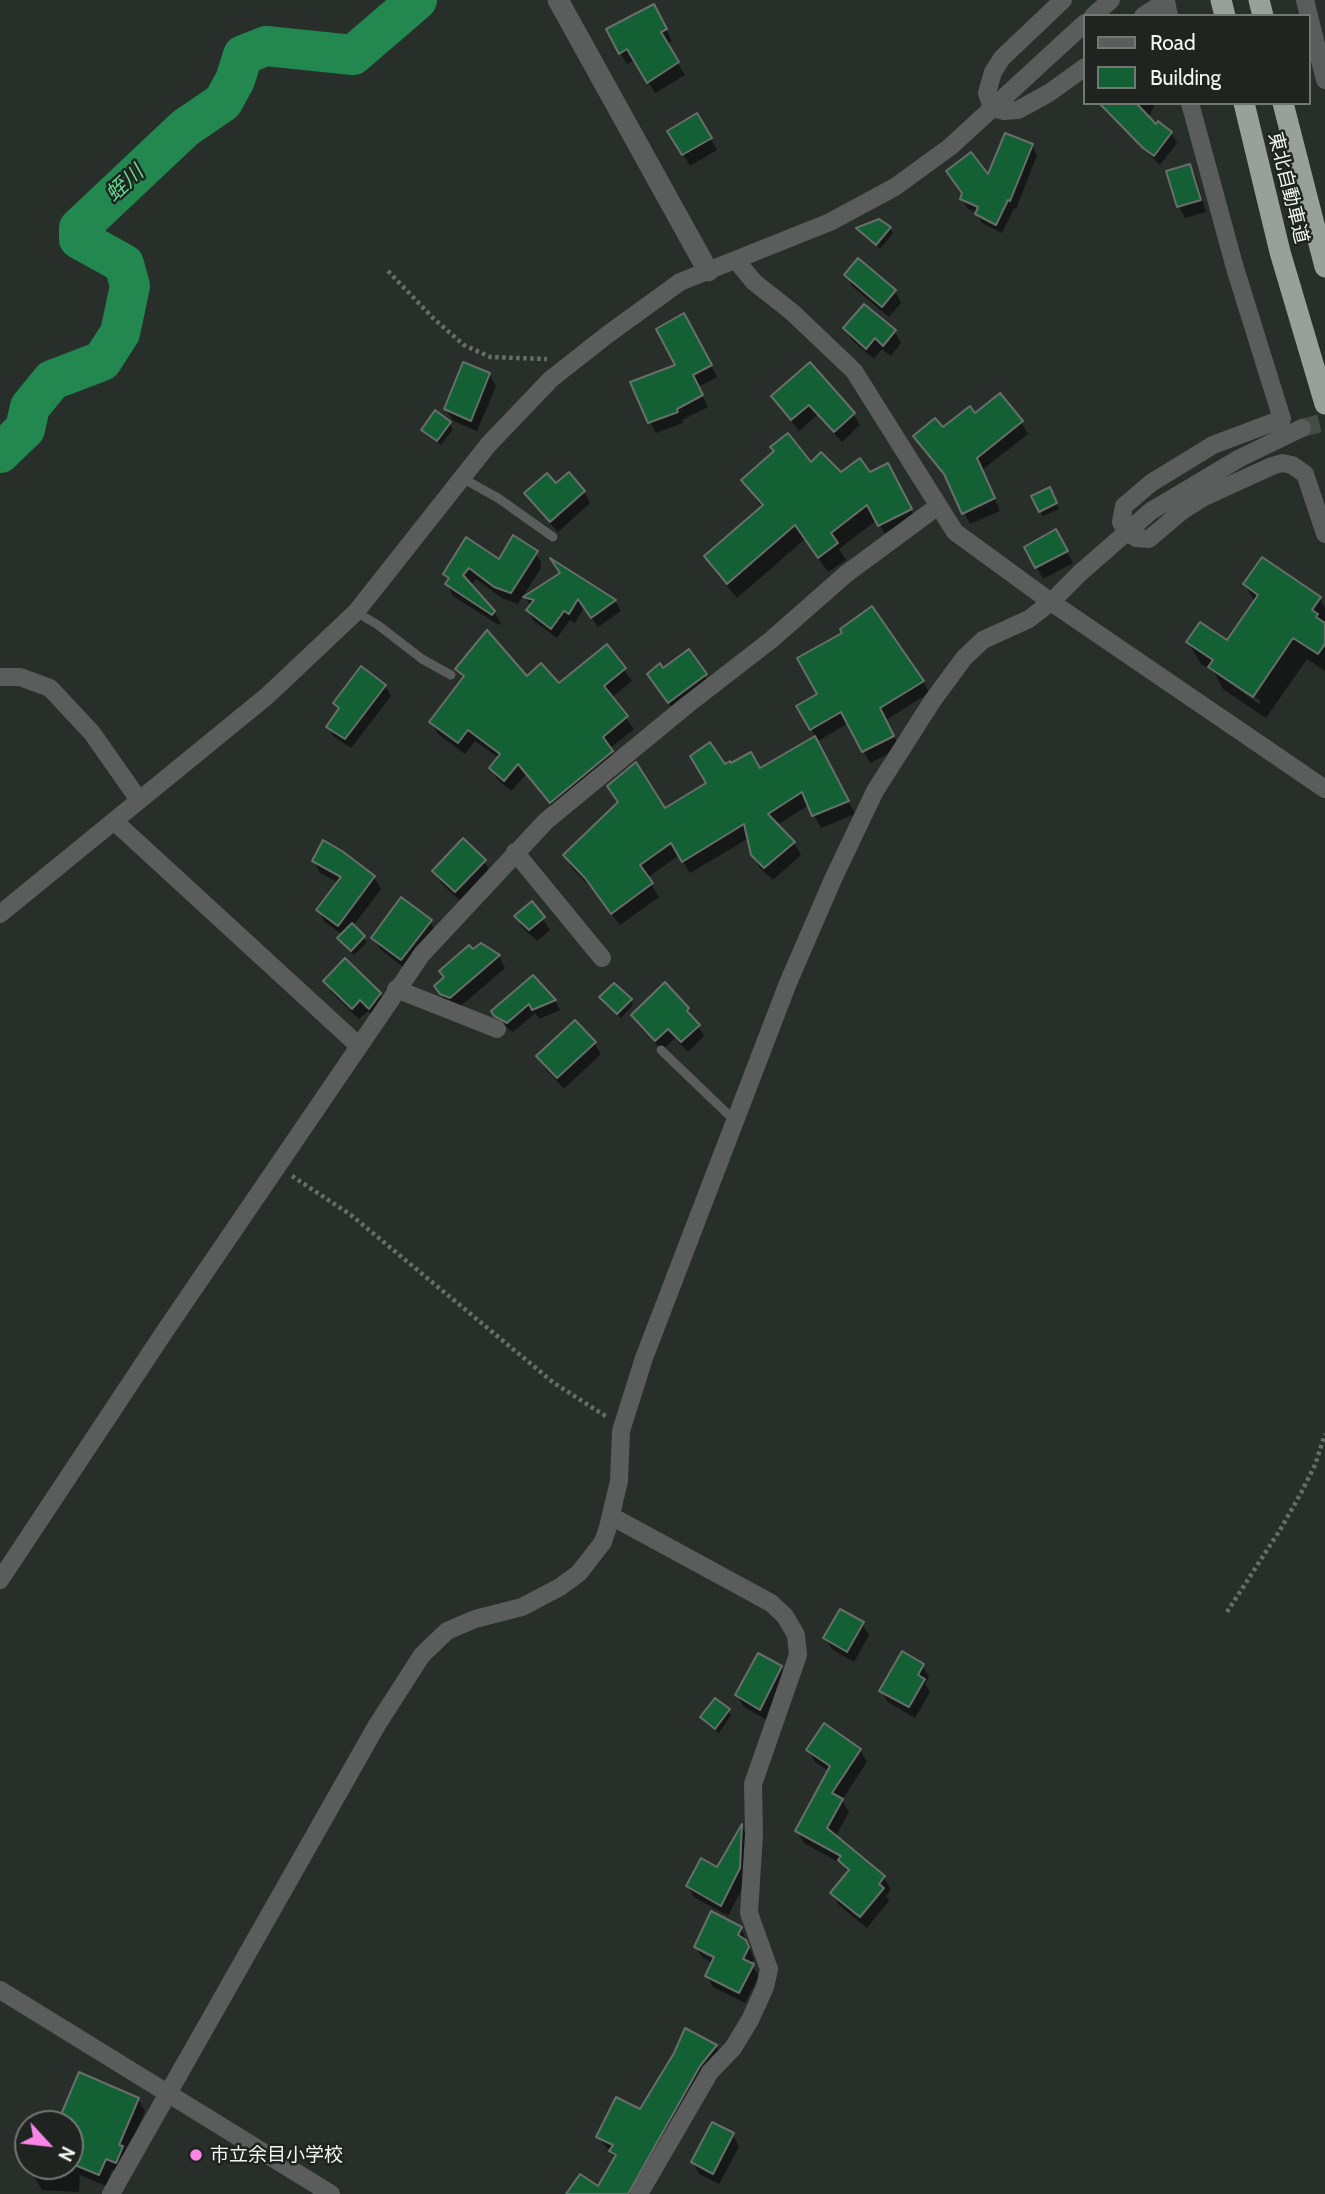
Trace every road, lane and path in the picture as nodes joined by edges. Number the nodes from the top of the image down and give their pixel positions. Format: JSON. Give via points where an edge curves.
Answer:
{"nodes":[{"id":1,"x":558,"y":0,"type":"edge"},
{"id":2,"x":1063,"y":0,"type":"edge"},
{"id":3,"x":1111,"y":0,"type":"edge"},
{"id":4,"x":1095,"y":14,"type":"edge"},
{"id":5,"x":1146,"y":14,"type":"edge"},
{"id":6,"x":1169,"y":14,"type":"edge"},
{"id":7,"x":1084,"y":24,"type":"edge"},
{"id":8,"x":1311,"y":24,"type":"edge"},
{"id":9,"x":1084,"y":68,"type":"edge"},
{"id":10,"x":1325,"y":80,"type":"edge"},
{"id":11,"x":1191,"y":105,"type":"edge"},
{"id":12,"x":1244,"y":105,"type":"edge"},
{"id":13,"x":1284,"y":105,"type":"edge"},
{"id":14,"x":992,"y":108,"type":"junction"},
{"id":15,"x":736,"y":260,"type":"junction"},
{"id":16,"x":1325,"y":267,"type":"edge"},
{"id":17,"x":388,"y":271,"type":"dead end"},
{"id":18,"x":708,"y":271,"type":"junction"},
{"id":19,"x":567,"y":367,"type":"junction"},
{"id":20,"x":1325,"y":404,"type":"edge"},
{"id":21,"x":1302,"y":428,"type":"tunnel mouth"},
{"id":22,"x":462,"y":478,"type":"junction"},
{"id":23,"x":937,"y":506,"type":"junction"},
{"id":24,"x":1127,"y":532,"type":"junction"},
{"id":25,"x":1325,"y":534,"type":"edge"},
{"id":26,"x":553,"y":537,"type":"dead end"},
{"id":27,"x":1051,"y":602,"type":"junction"},
{"id":28,"x":356,"y":612,"type":"junction"},
{"id":29,"x":451,"y":675,"type":"dead end"},
{"id":30,"x":0,"y":677,"type":"edge"},
{"id":31,"x":1325,"y":789,"type":"edge"},
{"id":32,"x":139,"y":800,"type":"junction"},
{"id":33,"x":114,"y":821,"type":"junction"},
{"id":34,"x":515,"y":852,"type":"junction"},
{"id":35,"x":0,"y":914,"type":"edge"},
{"id":36,"x":602,"y":958,"type":"dead end"},
{"id":37,"x":396,"y":989,"type":"junction"},
{"id":38,"x":497,"y":1029,"type":"dead end"},
{"id":39,"x":359,"y":1046,"type":"junction"},
{"id":40,"x":661,"y":1050,"type":"dead end"},
{"id":41,"x":735,"y":1121,"type":"junction"},
{"id":42,"x":278,"y":1166,"type":"junction"},
{"id":43,"x":622,"y":1427,"type":"junction"},
{"id":44,"x":1325,"y":1434,"type":"edge"},
{"id":45,"x":611,"y":1516,"type":"junction"},
{"id":46,"x":0,"y":1580,"type":"edge"},
{"id":47,"x":1227,"y":1612,"type":"dead end"},
{"id":48,"x":0,"y":1990,"type":"edge"},
{"id":49,"x":168,"y":2095,"type":"junction"},
{"id":50,"x":111,"y":2194,"type":"edge"},
{"id":51,"x":331,"y":2194,"type":"edge"},
{"id":52,"x":639,"y":2194,"type":"edge"}],
"edges":[{"from":1,"to":18,"type":"street"},
{"from":2,"to":14,"type":"street","via":[[1002,58],[988,93]]},
{"from":3,"to":4,"type":"street"},
{"from":5,"to":6,"type":"street","via":[[1166,1]]},
{"from":7,"to":14,"type":"street"},
{"from":8,"to":10,"type":"street"},
{"from":9,"to":14,"type":"street","via":[[1018,110]]},
{"from":11,"to":24,"type":"street","via":[[1282,419],[1213,445],[1151,483],[1124,506],[1121,522]]},
{"from":12,"to":20,"type":"highway","name":"東北自動車道","via":[[1280,252]]},
{"from":13,"to":16,"type":"highway","name":"東北自動車道"},
{"from":14,"to":15,"type":"street","via":[[950,147],[895,187],[830,222]]},
{"from":15,"to":18,"type":"street"},
{"from":15,"to":23,"type":"street","via":[[754,282],[854,371]]},
{"from":17,"to":19,"type":"path","via":[[464,345],[491,357],[551,359]]},
{"from":18,"to":19,"type":"street","via":[[680,282]]},
{"from":19,"to":22,"type":"street","via":[[488,445]]},
{"from":21,"to":24,"type":"street","via":[[1189,487],[1151,510]]},
{"from":22,"to":26,"type":"lane"},
{"from":22,"to":28,"type":"street"},
{"from":23,"to":27,"type":"street","via":[[955,532]]},
{"from":23,"to":34,"type":"street","via":[[846,574]]},
{"from":24,"to":25,"type":"street","via":[[1139,540],[1149,539],[1204,497],[1282,463],[1306,474]]},
{"from":24,"to":27,"type":"street"},
{"from":27,"to":31,"type":"street"},
{"from":27,"to":41,"type":"street","via":[[1029,619],[983,640],[964,658],[875,791],[788,983]]},
{"from":28,"to":29,"type":"lane"},
{"from":28,"to":32,"type":"street","via":[[267,695]]},
{"from":30,"to":32,"type":"street","via":[[20,677],[50,688],[92,733]]},
{"from":32,"to":33,"type":"street"},
{"from":33,"to":35,"type":"street"},
{"from":33,"to":39,"type":"street"},
{"from":34,"to":36,"type":"street"},
{"from":34,"to":37,"type":"street"},
{"from":37,"to":38,"type":"street"},
{"from":37,"to":39,"type":"street"},
{"from":39,"to":42,"type":"street"},
{"from":40,"to":41,"type":"lane"},
{"from":41,"to":43,"type":"street"},
{"from":42,"to":43,"type":"path","via":[[351,1215],[554,1383]]},
{"from":42,"to":46,"type":"street"},
{"from":43,"to":45,"type":"street","via":[[619,1481]]},
{"from":44,"to":47,"type":"path","via":[[1291,1511]]},
{"from":45,"to":49,"type":"street","via":[[594,1556],[561,1587],[522,1607],[447,1631],[422,1655],[377,1725]]},
{"from":45,"to":52,"type":"street","via":[[771,1603],[796,1635],[798,1655],[753,1783],[749,1913],[769,1969],[765,1987],[739,2039],[710,2071]]},
{"from":48,"to":49,"type":"street"},
{"from":49,"to":50,"type":"street"},
{"from":49,"to":51,"type":"street"}]}
